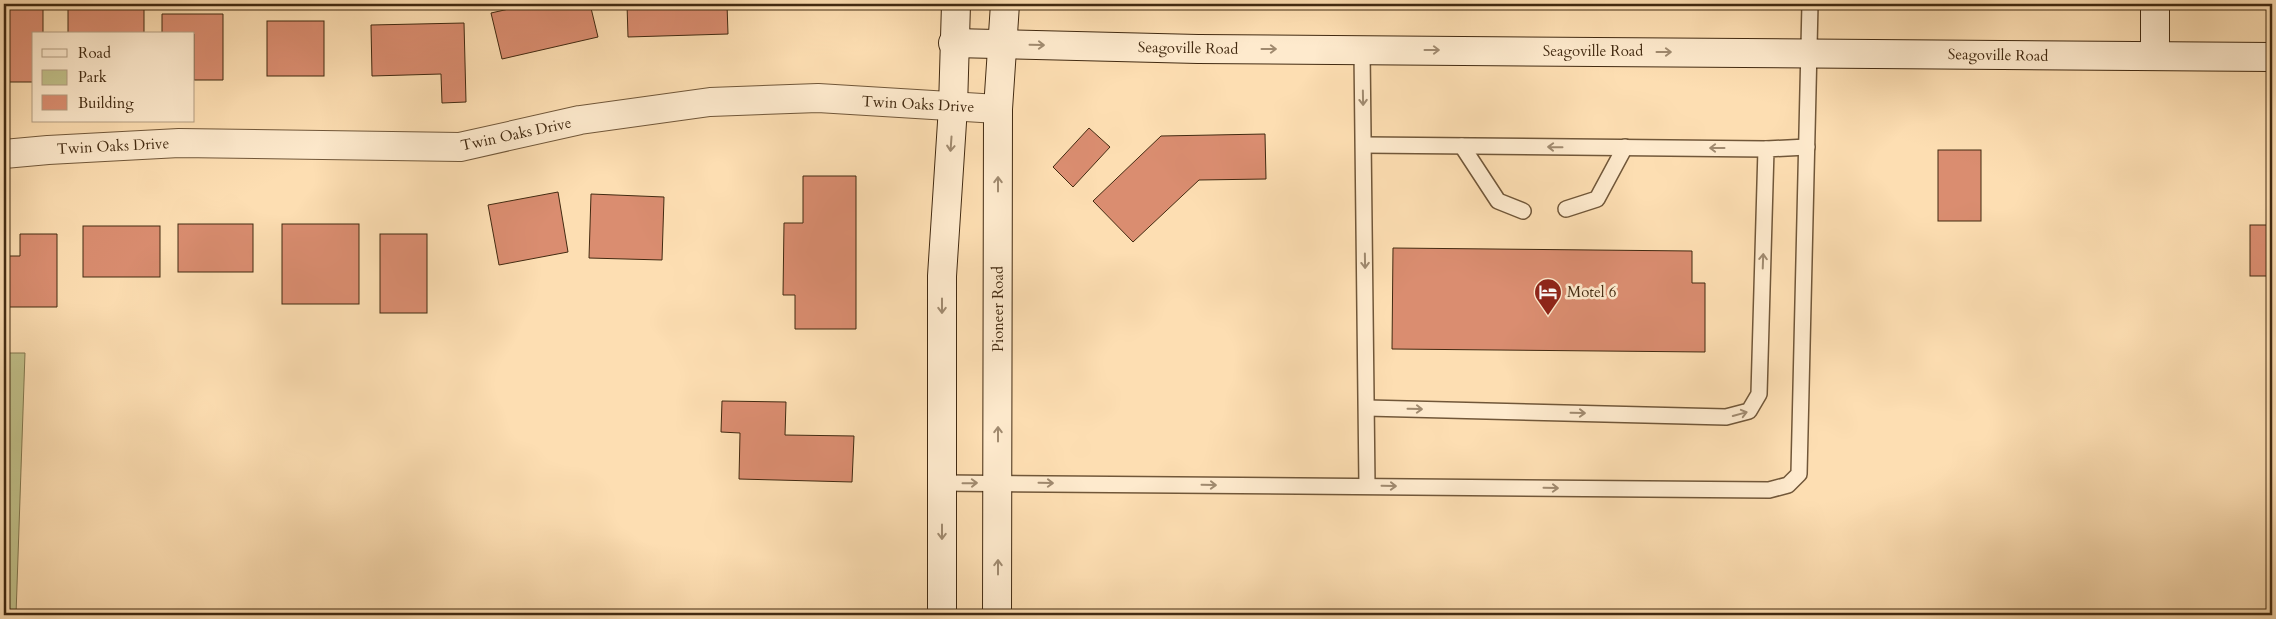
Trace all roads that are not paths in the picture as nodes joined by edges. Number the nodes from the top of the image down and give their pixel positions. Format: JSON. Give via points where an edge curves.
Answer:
{"nodes":[{"id":1,"x":956,"y":4,"type":"edge"},
{"id":2,"x":1005,"y":4,"type":"edge"},
{"id":3,"x":1810,"y":4,"type":"edge"},
{"id":4,"x":2155,"y":4,"type":"edge"},
{"id":5,"x":953,"y":43,"type":"junction"},
{"id":6,"x":1002,"y":44,"type":"junction"},
{"id":7,"x":1362,"y":50,"type":"junction"},
{"id":8,"x":1808,"y":53,"type":"junction"},
{"id":9,"x":2155,"y":56,"type":"junction"},
{"id":10,"x":2272,"y":57,"type":"edge"},
{"id":11,"x":953,"y":107,"type":"junction"},
{"id":12,"x":998,"y":109,"type":"junction"},
{"id":13,"x":1364,"y":145,"type":"junction"},
{"id":14,"x":1462,"y":146,"type":"junction"},
{"id":15,"x":1625,"y":147,"type":"junction"},
{"id":16,"x":1806,"y":147,"type":"junction"},
{"id":17,"x":1766,"y":148,"type":"junction"},
{"id":18,"x":4,"y":154,"type":"edge"},
{"id":19,"x":1566,"y":209,"type":"dead end"},
{"id":20,"x":1523,"y":211,"type":"dead end"},
{"id":21,"x":1366,"y":408,"type":"junction"},
{"id":22,"x":942,"y":483,"type":"junction"},
{"id":23,"x":998,"y":483,"type":"junction"},
{"id":24,"x":1368,"y":486,"type":"junction"},
{"id":25,"x":942,"y":615,"type":"edge"},
{"id":26,"x":998,"y":615,"type":"edge"}],
"edges":[{"from":1,"to":5,"type":"main road"},
{"from":2,"to":6,"type":"main road","name":"Pioneer Road"},
{"from":3,"to":8,"type":"lane"},
{"from":4,"to":9,"type":"main road"},
{"from":5,"to":6,"type":"main road","name":"Seagoville Road"},
{"from":5,"to":11,"type":"main road"},
{"from":6,"to":7,"type":"main road","name":"Seagoville Road","one_way":true},
{"from":6,"to":12,"type":"main road","name":"Pioneer Road"},
{"from":7,"to":8,"type":"main road","name":"Seagoville Road","one_way":true},
{"from":7,"to":13,"type":"lane","one_way":true},
{"from":8,"to":9,"type":"main road","name":"Seagoville Road"},
{"from":8,"to":16,"type":"lane"},
{"from":9,"to":10,"type":"main road","name":"Seagoville Road"},
{"from":11,"to":12,"type":"main road","name":"Twin Oaks Drive"},
{"from":11,"to":18,"type":"main road","name":"Twin Oaks Drive","via":[[818,98],[710,102],[580,120],[460,147],[179,142]]},
{"from":11,"to":22,"type":"main road","one_way":true,"via":[[942,276]]},
{"from":23,"to":12,"type":"main road","name":"Pioneer Road","one_way":true},
{"from":13,"to":14,"type":"lane"},
{"from":13,"to":21,"type":"lane","one_way":true},
{"from":15,"to":14,"type":"lane","one_way":true},
{"from":14,"to":20,"type":"lane","via":[[1498,202]]},
{"from":17,"to":15,"type":"lane","one_way":true},
{"from":15,"to":19,"type":"lane","via":[[1597,199]]},
{"from":16,"to":17,"type":"lane"},
{"from":24,"to":16,"type":"lane","one_way":true,"via":[[1769,490],[1788,485],[1799,474]]},
{"from":21,"to":17,"type":"lane","one_way":true,"via":[[1726,417],[1749,411],[1759,394]]},
{"from":21,"to":24,"type":"lane"},
{"from":22,"to":23,"type":"lane","one_way":true},
{"from":22,"to":25,"type":"main road","one_way":true},
{"from":23,"to":24,"type":"lane","one_way":true},
{"from":26,"to":23,"type":"main road","name":"Pioneer Road","one_way":true}]}
